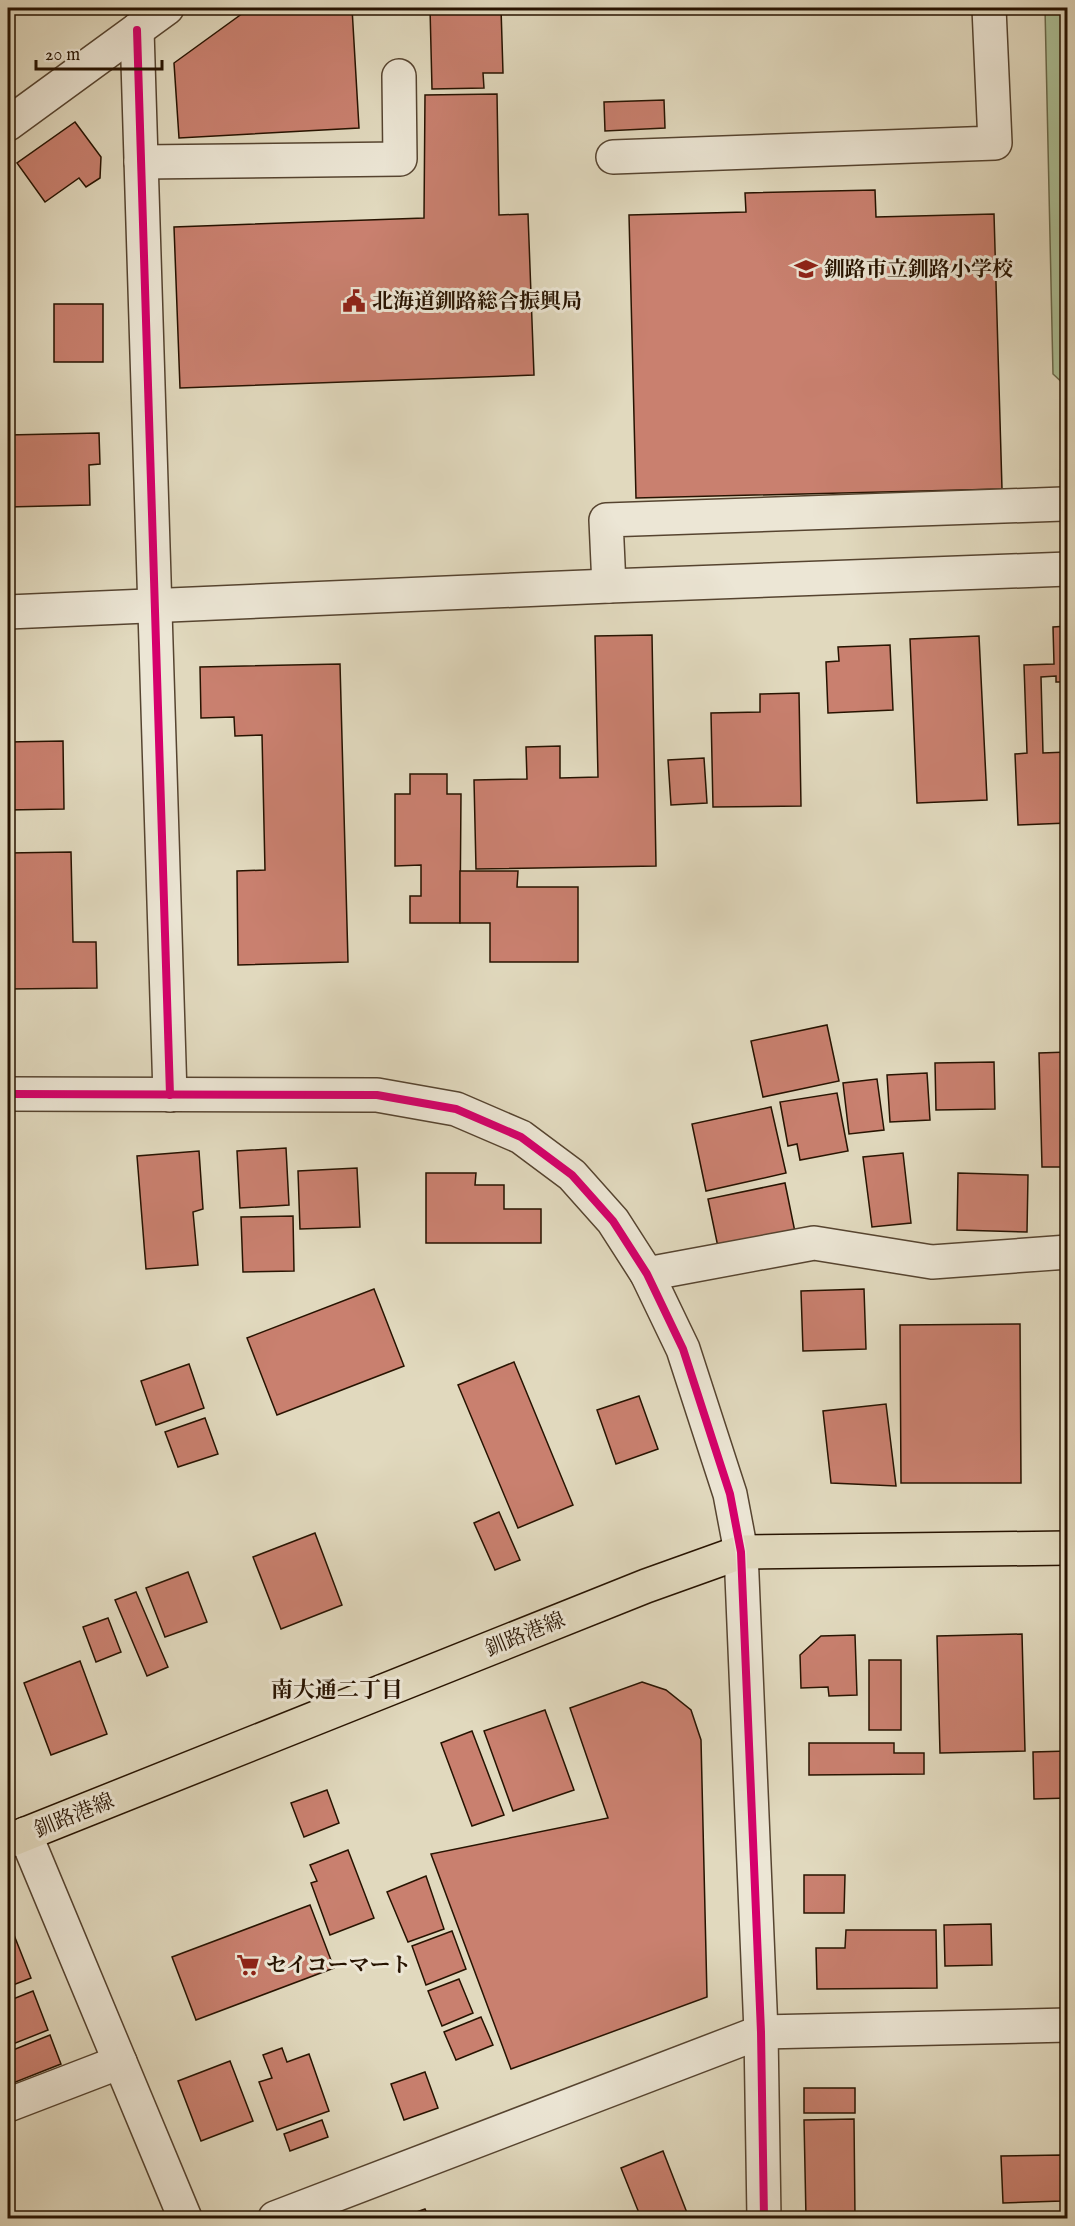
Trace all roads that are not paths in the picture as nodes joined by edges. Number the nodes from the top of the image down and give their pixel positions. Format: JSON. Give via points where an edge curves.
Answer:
{"nodes":[{"id":1,"x":167,"y":8,"type":"edge"},
{"id":2,"x":989,"y":8,"type":"edge"},
{"id":3,"x":137,"y":30,"type":"junction"},
{"id":4,"x":399,"y":76,"type":"dead end"},
{"id":5,"x":8,"y":123,"type":"edge"},
{"id":6,"x":613,"y":158,"type":"dead end"},
{"id":7,"x":141,"y":162,"type":"junction"},
{"id":8,"x":1064,"y":504,"type":"dead end"},
{"id":9,"x":1068,"y":569,"type":"edge"},
{"id":10,"x":609,"y":586,"type":"junction"},
{"id":11,"x":156,"y":606,"type":"junction"},
{"id":12,"x":8,"y":612,"type":"edge"},
{"id":13,"x":8,"y":1094,"type":"edge"},
{"id":14,"x":170,"y":1095,"type":"junction"},
{"id":15,"x":1068,"y":1252,"type":"edge"},
{"id":16,"x":647,"y":1274,"type":"junction"},
{"id":17,"x":1068,"y":1548,"type":"edge"},
{"id":18,"x":741,"y":1552,"type":"junction"},
{"id":19,"x":16,"y":1838,"type":"edge"},
{"id":20,"x":1068,"y":2025,"type":"edge"},
{"id":21,"x":761,"y":2032,"type":"junction"},
{"id":22,"x":120,"y":2062,"type":"junction"},
{"id":23,"x":8,"y":2105,"type":"edge"},
{"id":24,"x":184,"y":2218,"type":"edge"},
{"id":25,"x":275,"y":2218,"type":"edge"},
{"id":26,"x":764,"y":2218,"type":"edge"}],
"edges":[{"from":1,"to":3,"type":"street"},
{"from":2,"to":6,"type":"street","via":[[995,143]]},
{"from":3,"to":5,"type":"street"},
{"from":3,"to":7,"type":"street"},
{"from":4,"to":7,"type":"street","via":[[400,159]]},
{"from":7,"to":11,"type":"street"},
{"from":8,"to":10,"type":"street","via":[[606,520]]},
{"from":9,"to":10,"type":"street"},
{"from":10,"to":11,"type":"street"},
{"from":11,"to":12,"type":"street"},
{"from":11,"to":14,"type":"street"},
{"from":13,"to":14,"type":"street"},
{"from":14,"to":16,"type":"street","via":[[377,1095],[456,1109],[521,1137],[572,1175],[613,1221]]},
{"from":15,"to":16,"type":"street","via":[[932,1262],[814,1243]]},
{"from":16,"to":18,"type":"street","via":[[683,1349],[730,1494]]},
{"from":17,"to":18,"type":"main road","name":"釧路港線"},
{"from":18,"to":19,"type":"main road","name":"釧路港線","via":[[646,1586]]},
{"from":18,"to":21,"type":"street"},
{"from":19,"to":22,"type":"street"},
{"from":20,"to":21,"type":"street"},
{"from":21,"to":25,"type":"street"},
{"from":21,"to":26,"type":"street"},
{"from":22,"to":23,"type":"street"},
{"from":22,"to":24,"type":"street"}]}
